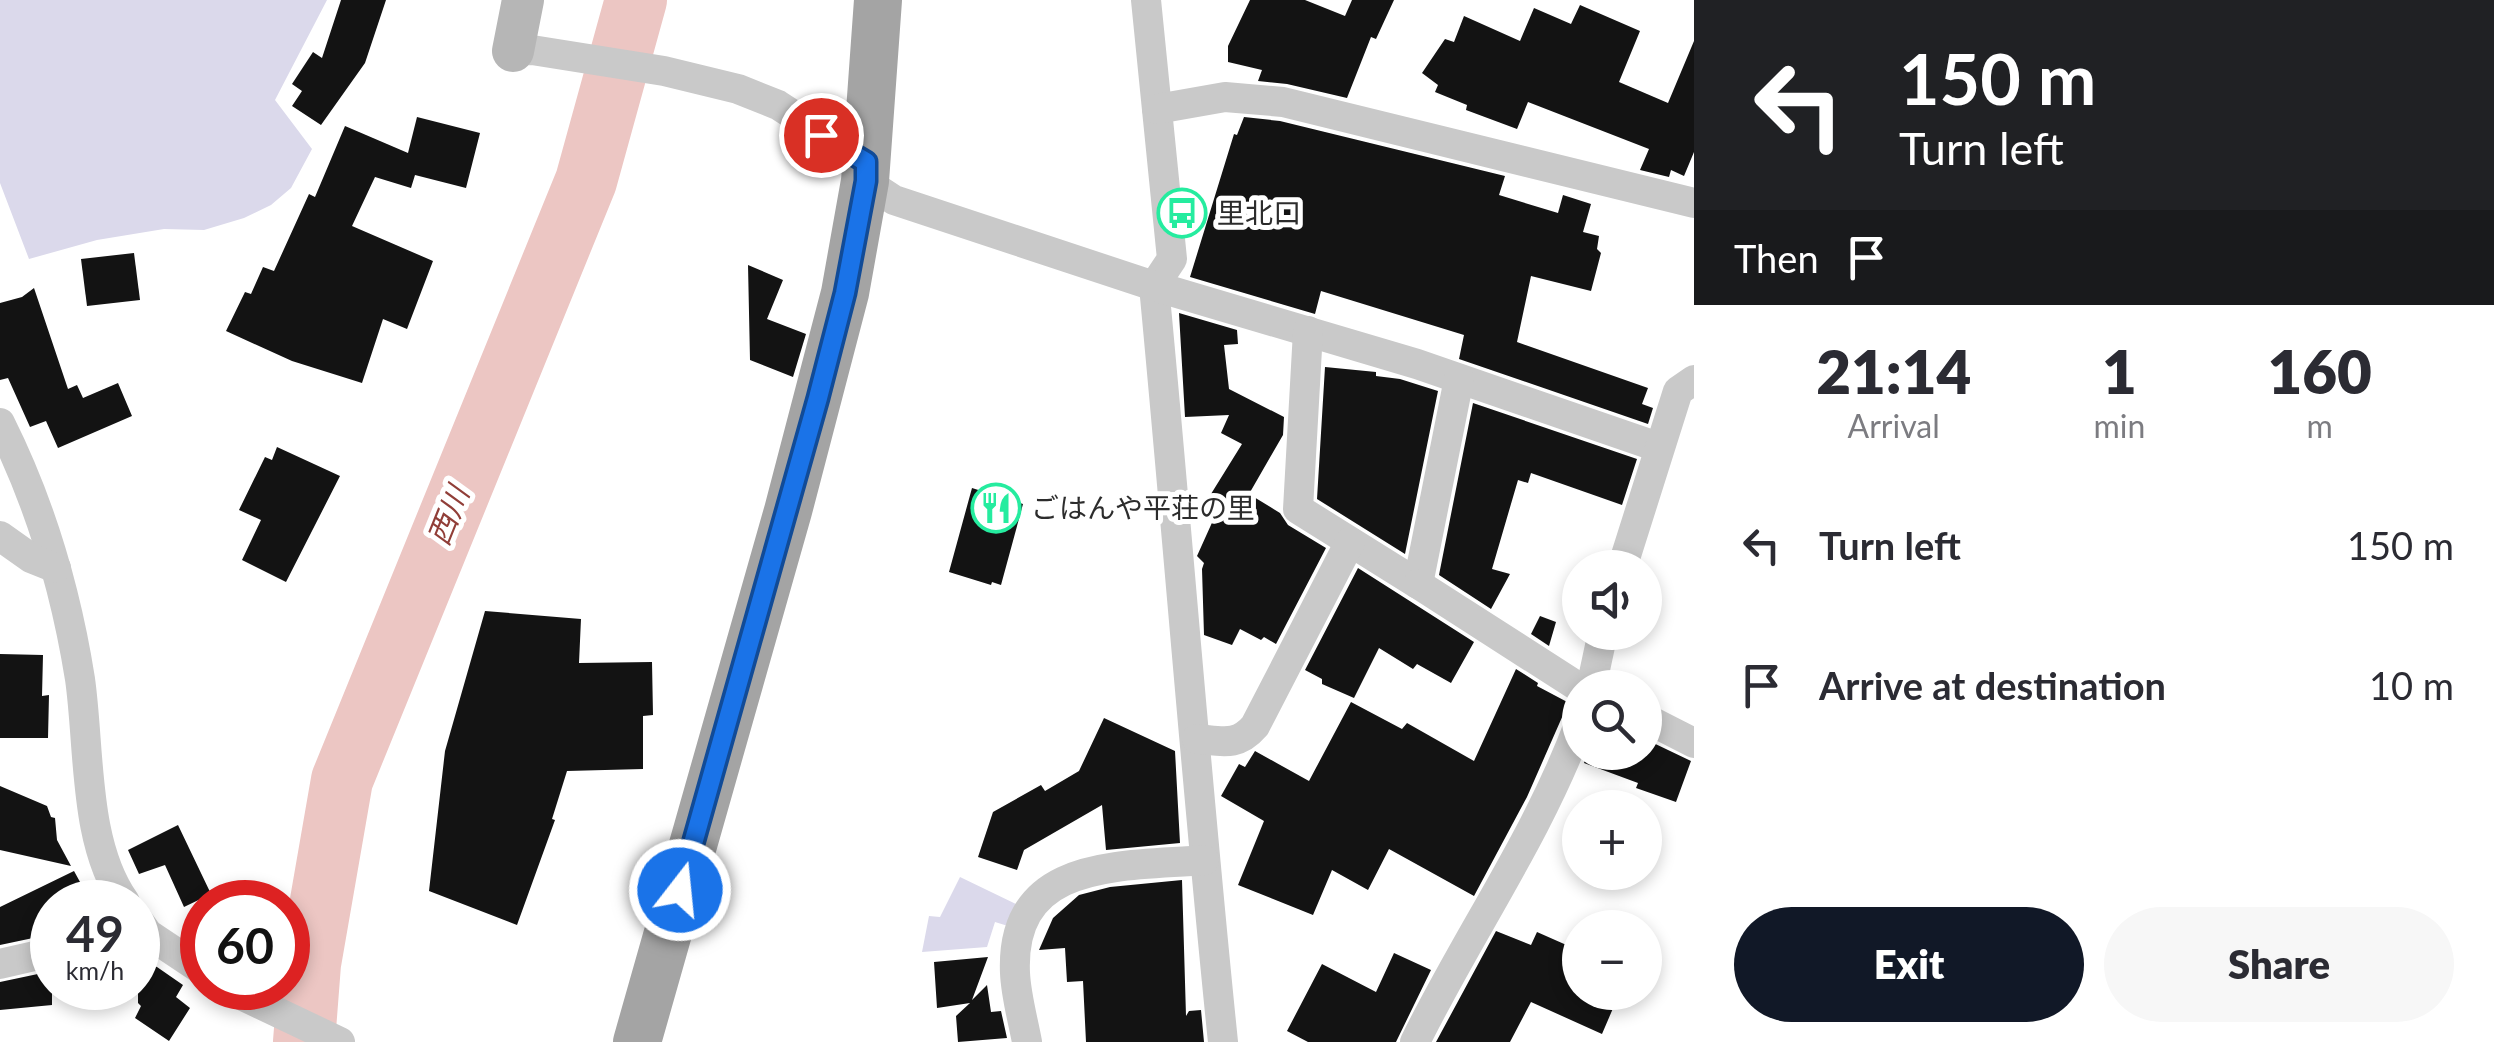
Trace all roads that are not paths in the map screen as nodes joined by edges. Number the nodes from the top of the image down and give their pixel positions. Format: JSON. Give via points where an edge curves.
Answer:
{"nodes":[{"id":1,"x":523,"y":0,"type":"edge"},
{"id":2,"x":878,"y":0,"type":"edge"},
{"id":3,"x":1146,"y":0,"type":"edge"},
{"id":4,"x":523,"y":50,"type":"joint"},
{"id":5,"x":1157,"y":110,"type":"junction"},
{"id":6,"x":866,"y":171,"type":"junction"},
{"id":7,"x":1694,"y":203,"type":"edge"},
{"id":8,"x":1154,"y":286,"type":"junction"},
{"id":9,"x":1308,"y":331,"type":"junction"},
{"id":10,"x":1459,"y":379,"type":"junction"},
{"id":11,"x":1694,"y":380,"type":"edge"},
{"id":12,"x":0,"y":423,"type":"edge"},
{"id":13,"x":1658,"y":447,"type":"junction"},
{"id":14,"x":0,"y":536,"type":"edge"},
{"id":15,"x":1350,"y":542,"type":"junction"},
{"id":16,"x":1627,"y":550,"type":"edge"},
{"id":17,"x":56,"y":568,"type":"junction"},
{"id":18,"x":1418,"y":584,"type":"junction"},
{"id":19,"x":1562,"y":676,"type":"edge"},
{"id":20,"x":1662,"y":727,"type":"edge"},
{"id":21,"x":1197,"y":740,"type":"junction"},
{"id":22,"x":1694,"y":743,"type":"edge"},
{"id":23,"x":1563,"y":770,"type":"edge"},
{"id":24,"x":1204,"y":860,"type":"junction"},
{"id":25,"x":113,"y":880,"type":"edge"},
{"id":26,"x":30,"y":957,"type":"edge"},
{"id":27,"x":0,"y":964,"type":"edge"},
{"id":28,"x":275,"y":1010,"type":"edge"},
{"id":29,"x":340,"y":1042,"type":"edge"},
{"id":30,"x":638,"y":1042,"type":"edge"},
{"id":31,"x":1027,"y":1042,"type":"edge"},
{"id":32,"x":1224,"y":1042,"type":"edge"},
{"id":33,"x":1415,"y":1042,"type":"edge"}],
"edges":[{"from":1,"to":4,"type":"main road"},
{"from":2,"to":6,"type":"main road"},
{"from":3,"to":5,"type":"street"},
{"from":4,"to":6,"type":"street","via":[[738,90],[778,105]]},
{"from":5,"to":7,"type":"street","via":[[1225,97],[1283,102]]},
{"from":5,"to":8,"type":"street","via":[[1172,259]]},
{"from":6,"to":8,"type":"street","via":[[894,200]]},
{"from":6,"to":30,"type":"main road","via":[[818,398]]},
{"from":8,"to":9,"type":"street"},
{"from":8,"to":21,"type":"street"},
{"from":9,"to":10,"type":"street"},
{"from":9,"to":15,"type":"street","via":[[1298,509]]},
{"from":10,"to":13,"type":"street"},
{"from":10,"to":18,"type":"street"},
{"from":11,"to":13,"type":"street","via":[[1678,391]]},
{"from":12,"to":17,"type":"street"},
{"from":13,"to":16,"type":"street"},
{"from":14,"to":17,"type":"street"},
{"from":15,"to":18,"type":"street"},
{"from":15,"to":21,"type":"street","via":[[1255,726],[1232,742]]},
{"from":17,"to":25,"type":"street","via":[[80,678],[95,826]]},
{"from":18,"to":19,"type":"street"},
{"from":20,"to":22,"type":"street"},
{"from":21,"to":24,"type":"street"},
{"from":23,"to":33,"type":"street"},
{"from":24,"to":31,"type":"street","via":[[1100,868],[1058,882],[1032,904],[1018,933],[1015,974]]},
{"from":24,"to":32,"type":"street"},
{"from":26,"to":27,"type":"street"},
{"from":28,"to":29,"type":"street"}]}
